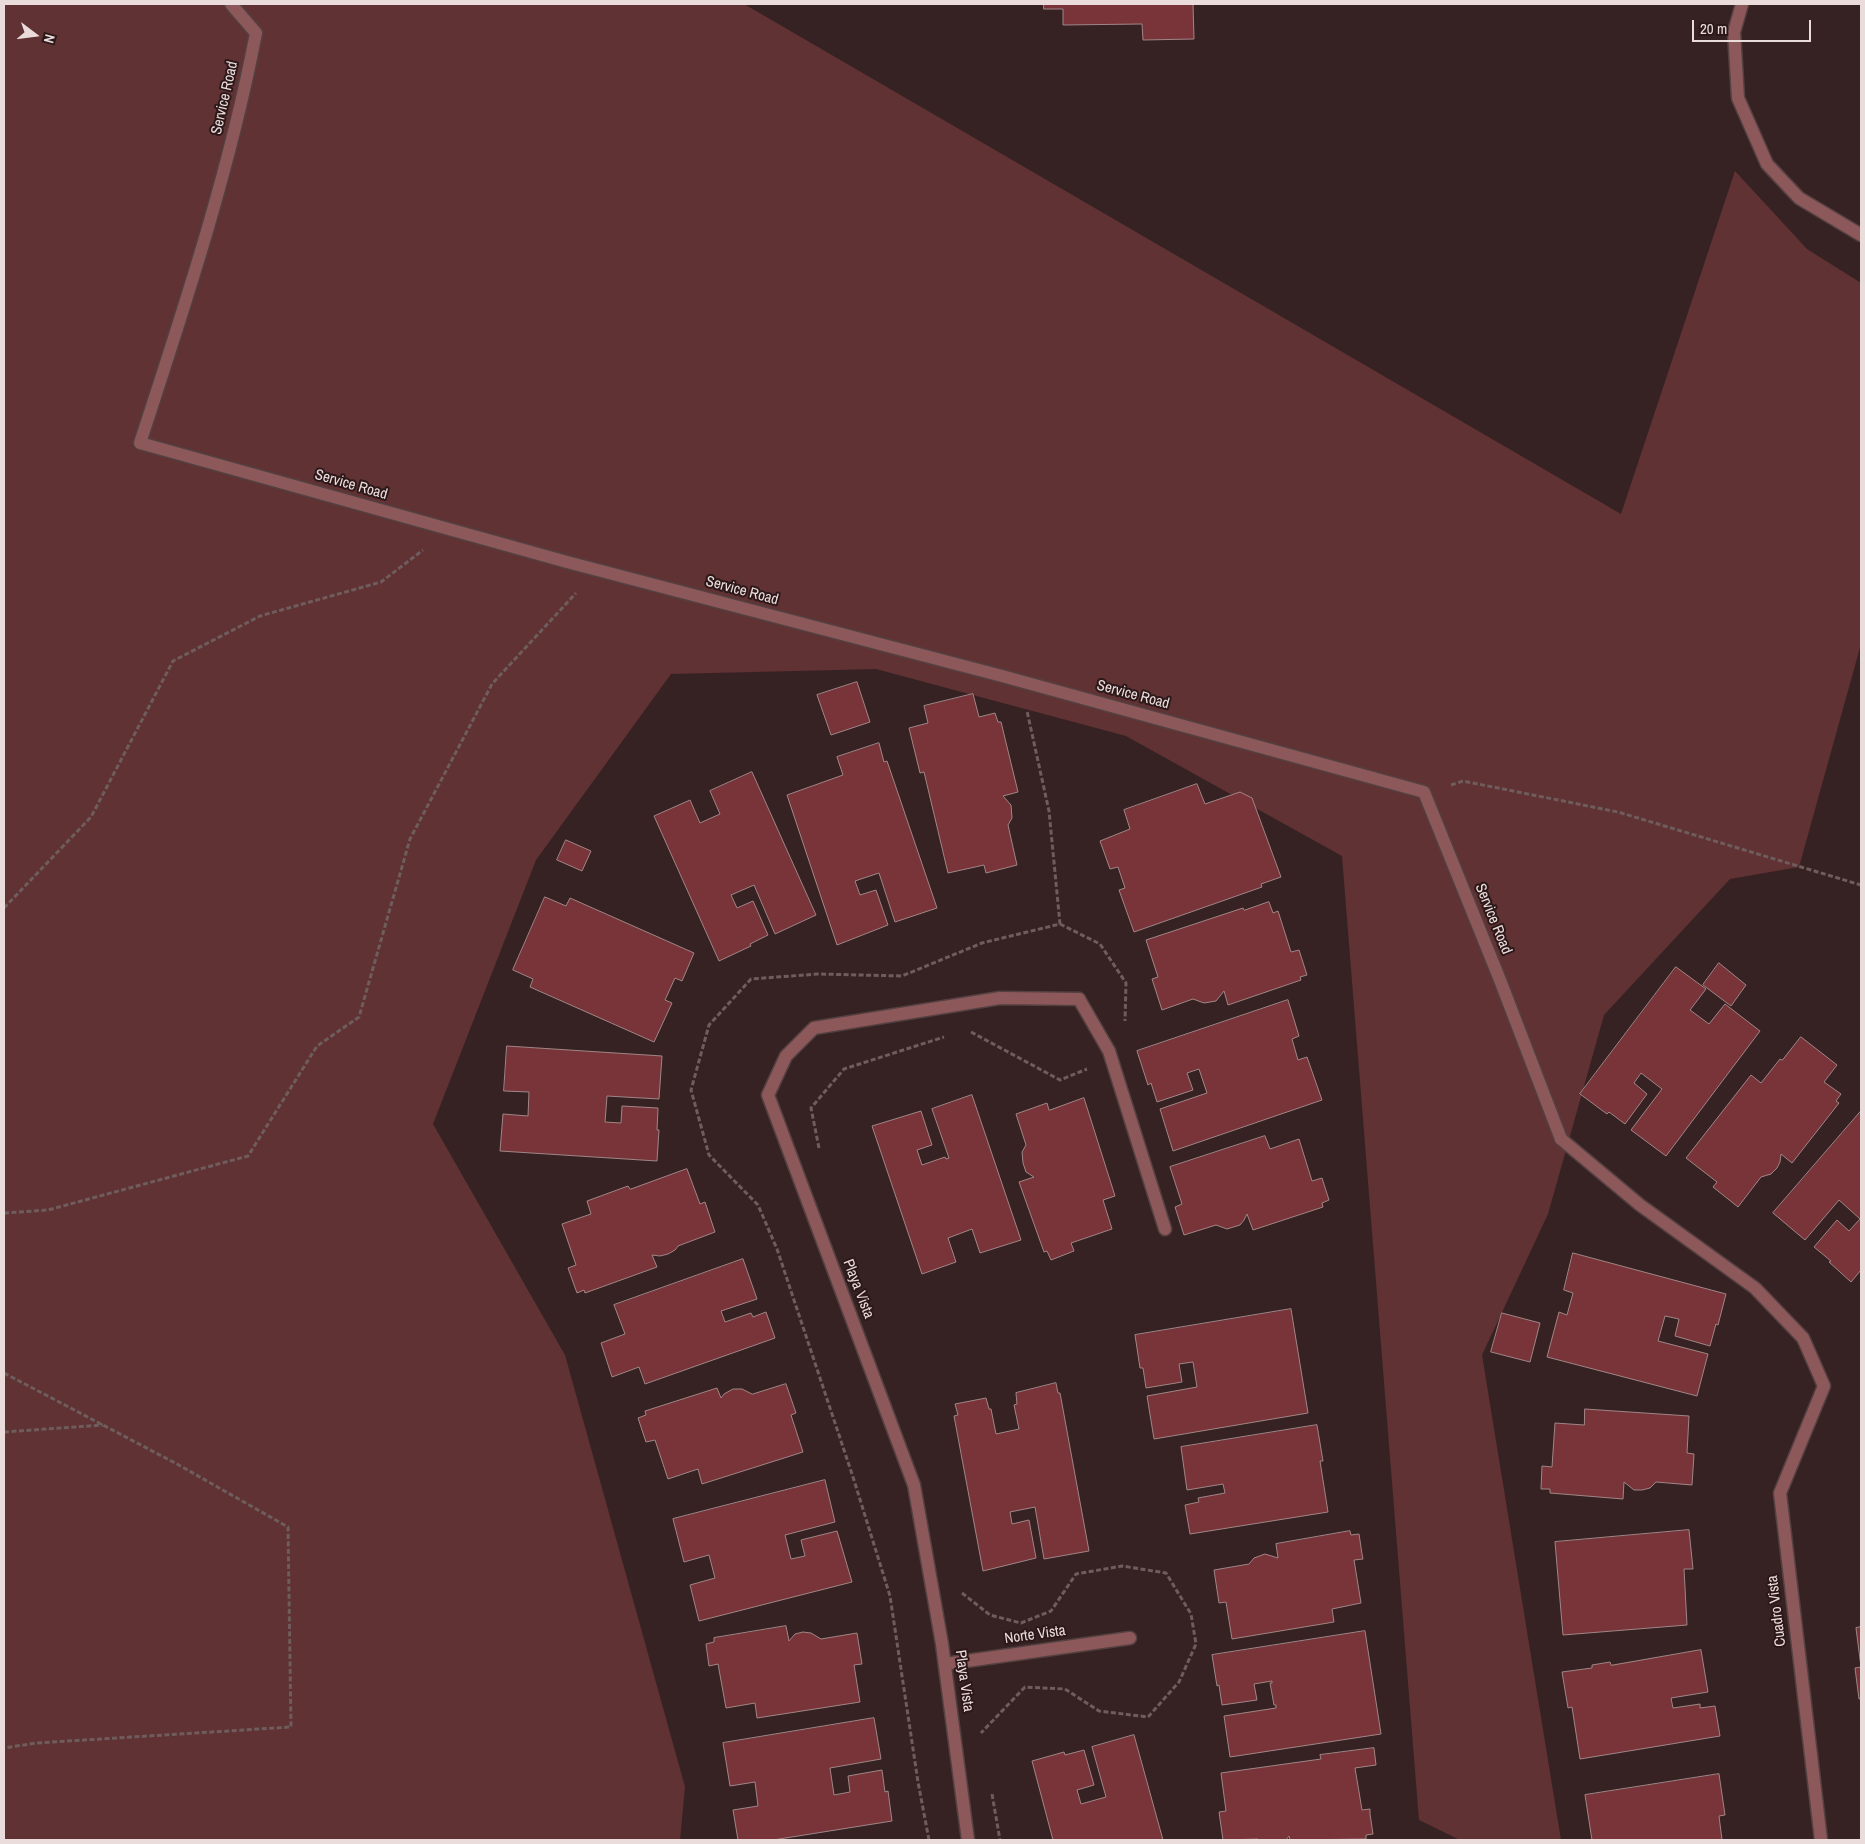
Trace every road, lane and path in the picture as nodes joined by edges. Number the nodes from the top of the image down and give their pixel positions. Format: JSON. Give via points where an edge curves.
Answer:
{"nodes":[{"id":1,"x":231,"y":4,"type":"edge"},
{"id":2,"x":1742,"y":4,"type":"edge"},
{"id":3,"x":1861,"y":235,"type":"edge"},
{"id":4,"x":450,"y":530,"type":"junction"},
{"id":5,"x":597,"y":570,"type":"junction"},
{"id":6,"x":1021,"y":681,"type":"junction"},
{"id":7,"x":1424,"y":792,"type":"junction"},
{"id":8,"x":1861,"y":885,"type":"edge"},
{"id":9,"x":4,"y":908,"type":"edge"},
{"id":10,"x":1060,"y":924,"type":"junction"},
{"id":11,"x":967,"y":1030,"type":"dead end"},
{"id":12,"x":948,"y":1036,"type":"dead end"},
{"id":13,"x":1108,"y":1051,"type":"junction"},
{"id":14,"x":820,"y":1152,"type":"dead end"},
{"id":15,"x":4,"y":1213,"type":"edge"},
{"id":16,"x":1166,"y":1229,"type":"dead end"},
{"id":17,"x":4,"y":1373,"type":"edge"},
{"id":18,"x":1824,"y":1386,"type":"joint"},
{"id":19,"x":104,"y":1425,"type":"junction"},
{"id":20,"x":4,"y":1432,"type":"edge"},
{"id":21,"x":960,"y":1585,"type":"dead end"},
{"id":22,"x":963,"y":1603,"type":"dead end"},
{"id":23,"x":1130,"y":1638,"type":"dead end"},
{"id":24,"x":945,"y":1664,"type":"junction"},
{"id":25,"x":980,"y":1724,"type":"dead end"},
{"id":26,"x":982,"y":1738,"type":"dead end"},
{"id":27,"x":4,"y":1748,"type":"edge"},
{"id":28,"x":990,"y":1785,"type":"dead end"},
{"id":29,"x":929,"y":1840,"type":"edge"},
{"id":30,"x":968,"y":1840,"type":"edge"},
{"id":31,"x":1000,"y":1840,"type":"edge"},
{"id":32,"x":1820,"y":1840,"type":"edge"}],
"edges":[{"from":1,"to":4,"type":"street","name":"Service Road","via":[[256,34],[246,83],[216,204],[140,443]]},
{"from":2,"to":3,"type":"street","via":[[1734,32],[1738,98],[1767,164],[1799,198]]},
{"from":4,"to":5,"type":"street","name":"Service Road"},
{"from":4,"to":9,"type":"path","via":[[381,582],[260,616],[173,661],[91,817]]},
{"from":5,"to":6,"type":"street","name":"Service Road"},
{"from":5,"to":15,"type":"path","via":[[492,684],[410,839],[359,1017],[317,1046],[248,1156],[48,1210]]},
{"from":6,"to":7,"type":"street","name":"Service Road"},
{"from":6,"to":10,"type":"path","via":[[1049,811]]},
{"from":7,"to":8,"type":"path","via":[[1463,782],[1618,812]]},
{"from":7,"to":18,"type":"street","name":"Service Road","via":[[1561,1139],[1640,1205],[1755,1288],[1803,1338]]},
{"from":10,"to":13,"type":"path","via":[[1100,944],[1126,983],[1125,1023]]},
{"from":10,"to":29,"type":"path","via":[[982,943],[902,976],[818,974],[751,978],[709,1025],[690,1090],[709,1155],[758,1205],[777,1249],[853,1477],[890,1596]]},
{"from":11,"to":13,"type":"path","via":[[1060,1080],[1102,1062]]},
{"from":12,"to":14,"type":"path","via":[[844,1070],[811,1108]]},
{"from":13,"to":16,"type":"street"},
{"from":13,"to":24,"type":"street","name":"Playa Vista","via":[[1079,999],[1000,998],[814,1028],[786,1056],[768,1095],[914,1485]]},
{"from":17,"to":19,"type":"path"},
{"from":18,"to":32,"type":"street","name":"Cuadro Vista","via":[[1780,1494]]},
{"from":19,"to":20,"type":"path"},
{"from":19,"to":27,"type":"path","via":[[288,1527],[291,1728],[37,1743]]},
{"from":21,"to":22,"type":"path"},
{"from":23,"to":24,"type":"street","name":"Norte Vista"},
{"from":24,"to":30,"type":"street","name":"Playa Vista"},
{"from":25,"to":26,"type":"path"},
{"from":28,"to":31,"type":"path"}]}
